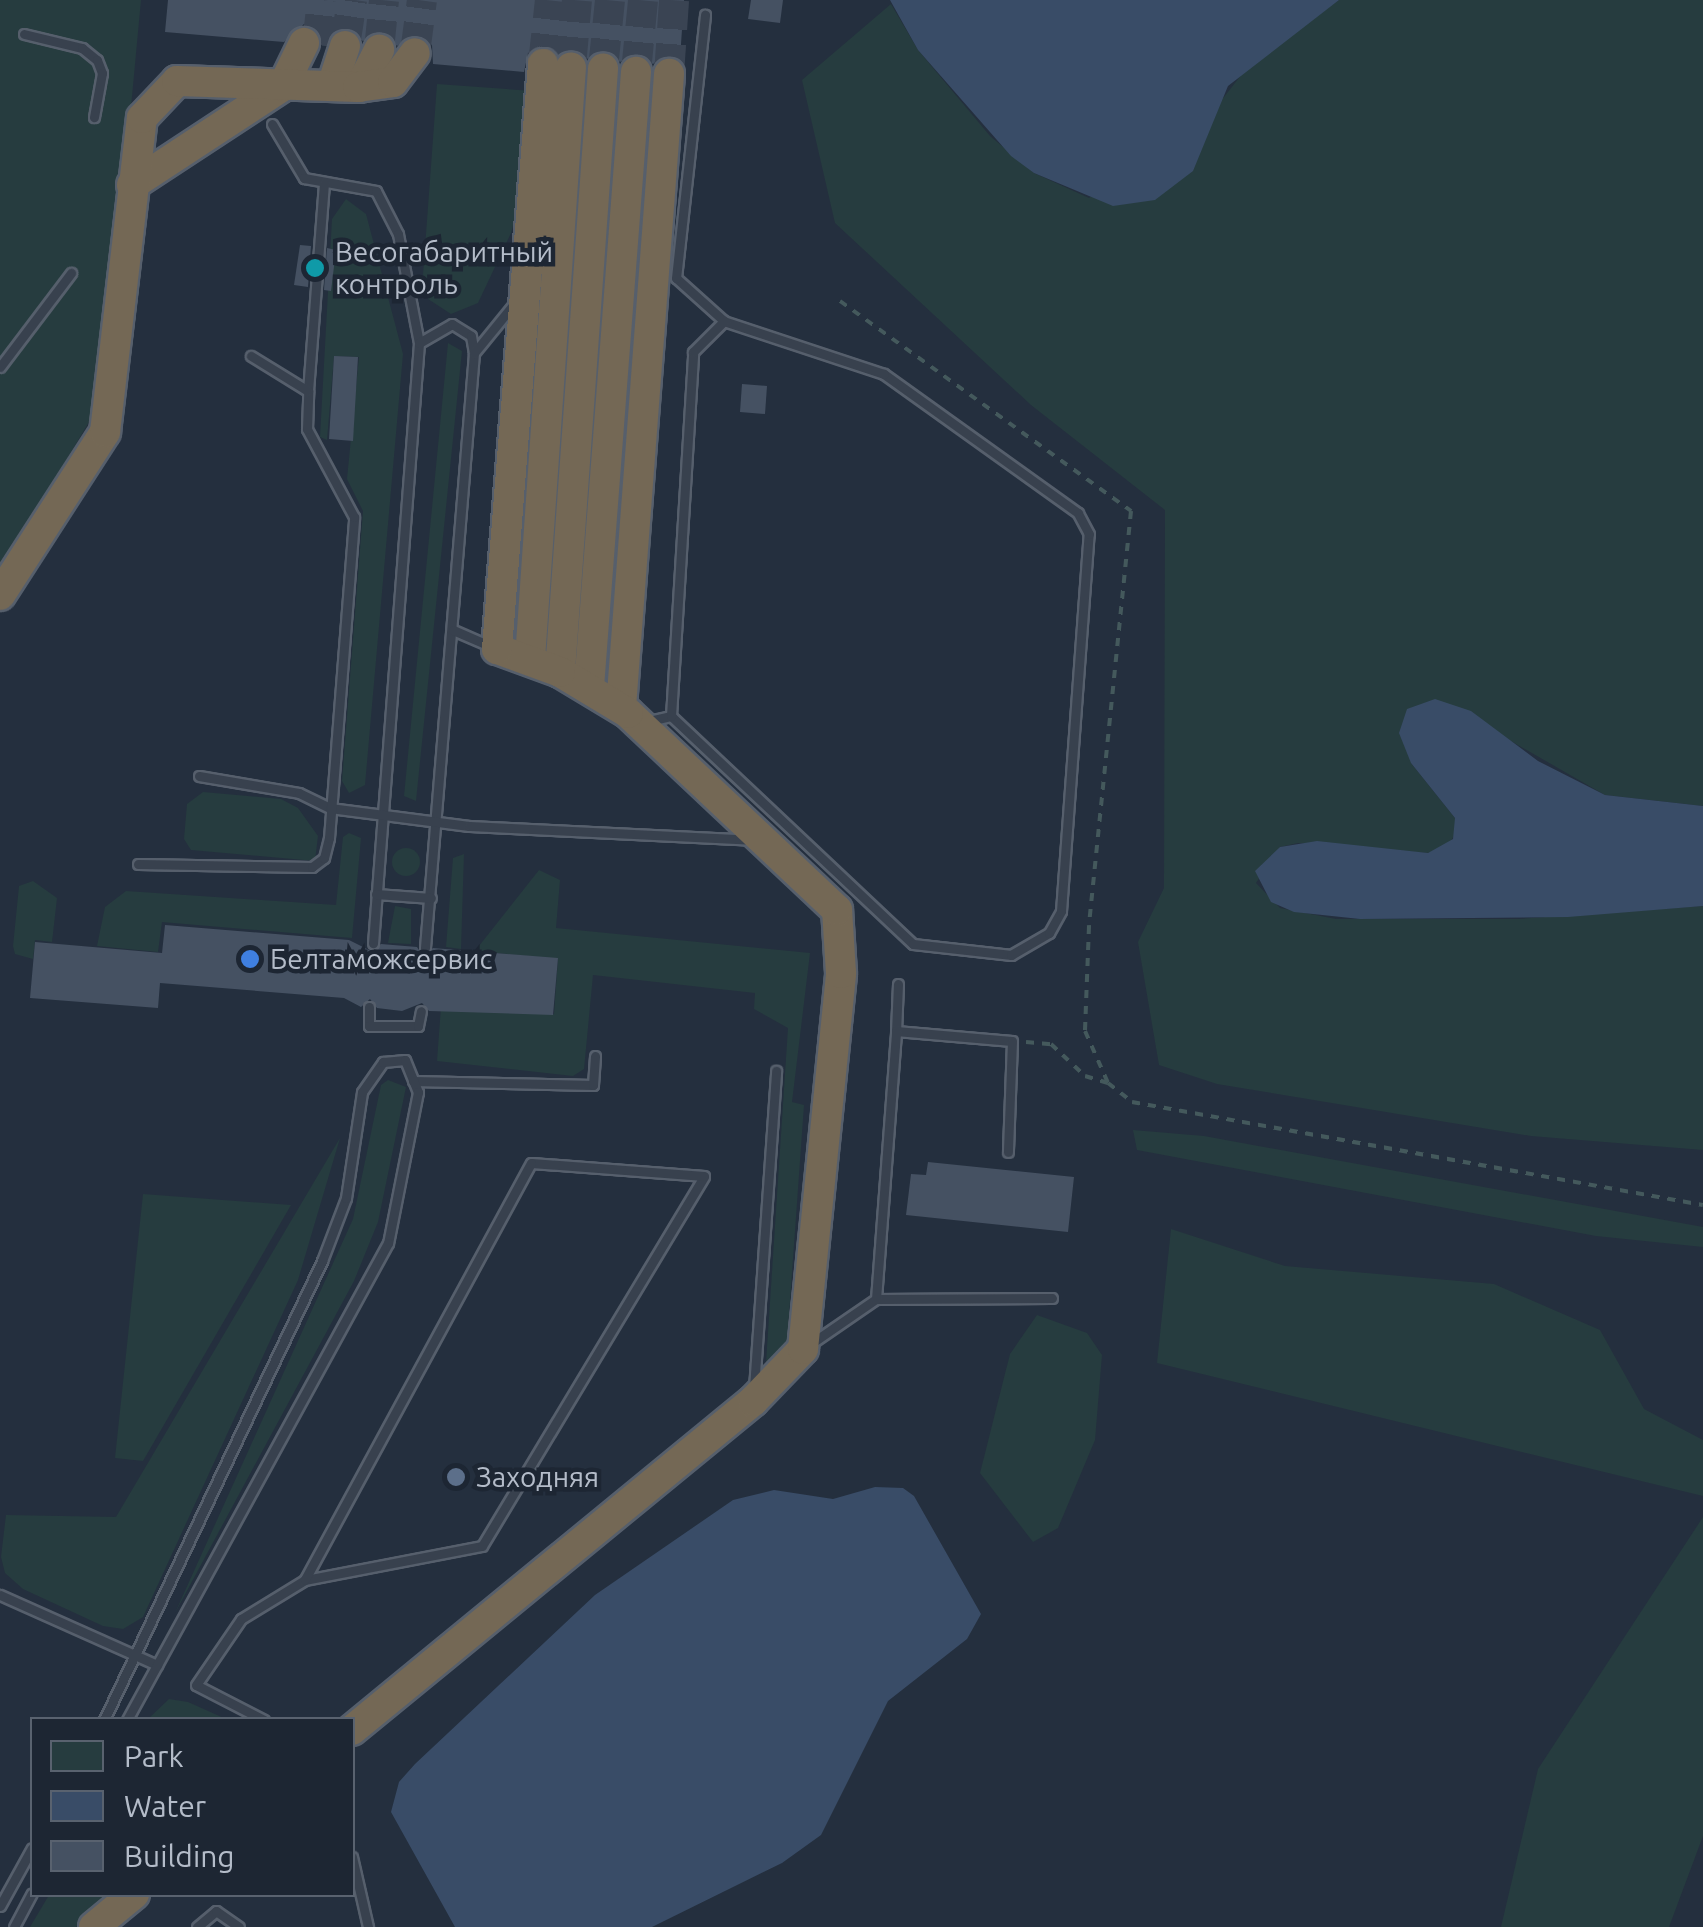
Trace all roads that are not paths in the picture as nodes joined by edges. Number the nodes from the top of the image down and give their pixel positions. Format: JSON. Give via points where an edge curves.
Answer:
{"nodes":[{"id":1,"x":705,"y":15,"type":"dead end"},
{"id":2,"x":24,"y":34,"type":"dead end"},
{"id":3,"x":356,"y":48,"type":"junction"},
{"id":4,"x":604,"y":69,"type":"junction"},
{"id":5,"x":330,"y":86,"type":"junction"},
{"id":6,"x":94,"y":117,"type":"dead end"},
{"id":7,"x":272,"y":124,"type":"dead end"},
{"id":8,"x":324,"y":183,"type":"junction"},
{"id":9,"x":132,"y":185,"type":"junction"},
{"id":10,"x":71,"y":273,"type":"dead end"},
{"id":11,"x":520,"y":295,"type":"junction"},
{"id":12,"x":724,"y":321,"type":"junction"},
{"id":13,"x":419,"y":343,"type":"junction"},
{"id":14,"x":474,"y":352,"type":"junction"},
{"id":15,"x":251,"y":356,"type":"dead end"},
{"id":16,"x":0,"y":366,"type":"edge"},
{"id":17,"x":308,"y":391,"type":"junction"},
{"id":18,"x":0,"y":595,"type":"edge"},
{"id":19,"x":453,"y":630,"type":"junction"},
{"id":20,"x":567,"y":678,"type":"junction"},
{"id":21,"x":671,"y":716,"type":"junction"},
{"id":22,"x":198,"y":776,"type":"dead end"},
{"id":23,"x":330,"y":808,"type":"junction"},
{"id":24,"x":381,"y":812,"type":"junction"},
{"id":25,"x":439,"y":822,"type":"junction"},
{"id":26,"x":798,"y":830,"type":"junction"},
{"id":27,"x":767,"y":841,"type":"junction"},
{"id":28,"x":138,"y":864,"type":"dead end"},
{"id":29,"x":376,"y":894,"type":"junction"},
{"id":30,"x":431,"y":898,"type":"junction"},
{"id":31,"x":373,"y":944,"type":"dead end"},
{"id":32,"x":425,"y":948,"type":"dead end"},
{"id":33,"x":898,"y":984,"type":"dead end"},
{"id":34,"x":369,"y":1008,"type":"dead end"},
{"id":35,"x":421,"y":1011,"type":"dead end"},
{"id":36,"x":896,"y":1032,"type":"junction"},
{"id":37,"x":595,"y":1056,"type":"dead end"},
{"id":38,"x":776,"y":1070,"type":"dead end"},
{"id":39,"x":414,"y":1080,"type":"junction"},
{"id":40,"x":1008,"y":1152,"type":"dead end"},
{"id":41,"x":1052,"y":1298,"type":"dead end"},
{"id":42,"x":876,"y":1299,"type":"junction"},
{"id":43,"x":803,"y":1349,"type":"junction"},
{"id":44,"x":753,"y":1401,"type":"junction"},
{"id":45,"x":306,"y":1580,"type":"junction"},
{"id":46,"x":0,"y":1595,"type":"edge"},
{"id":47,"x":140,"y":1657,"type":"junction"},
{"id":48,"x":157,"y":1665,"type":"junction"},
{"id":49,"x":106,"y":1717,"type":"edge"},
{"id":50,"x":129,"y":1717,"type":"edge"},
{"id":51,"x":258,"y":1717,"type":"edge"},
{"id":52,"x":355,"y":1728,"type":"edge"},
{"id":53,"x":30,"y":1852,"type":"edge"},
{"id":54,"x":355,"y":1870,"type":"edge"},
{"id":55,"x":30,"y":1897,"type":"edge"},
{"id":56,"x":130,"y":1897,"type":"edge"},
{"id":57,"x":0,"y":1906,"type":"edge"},
{"id":58,"x":14,"y":1927,"type":"edge"},
{"id":59,"x":94,"y":1927,"type":"edge"},
{"id":60,"x":196,"y":1927,"type":"edge"},
{"id":61,"x":239,"y":1927,"type":"edge"},
{"id":62,"x":368,"y":1927,"type":"edge"}],
"edges":[{"from":1,"to":12,"type":"lane","via":[[676,278]]},
{"from":2,"to":6,"type":"lane","via":[[82,48],[96,60],[102,73]]},
{"from":3,"to":5,"type":"highway"},
{"from":3,"to":5,"type":"highway"},
{"from":3,"to":5,"type":"highway","via":[[401,76]]},
{"from":4,"to":11,"type":"highway"},
{"from":4,"to":20,"type":"highway"},
{"from":4,"to":20,"type":"highway"},
{"from":4,"to":20,"type":"highway"},
{"from":5,"to":9,"type":"highway"},
{"from":5,"to":9,"type":"highway","via":[[172,83],[142,118]]},
{"from":7,"to":8,"type":"lane","via":[[304,178]]},
{"from":8,"to":13,"type":"lane","via":[[376,191],[398,234]]},
{"from":8,"to":17,"type":"lane"},
{"from":9,"to":18,"type":"highway","via":[[105,432]]},
{"from":10,"to":16,"type":"lane"},
{"from":11,"to":14,"type":"lane"},
{"from":11,"to":20,"type":"highway"},
{"from":12,"to":21,"type":"lane","via":[[693,352]]},
{"from":12,"to":26,"type":"lane","via":[[884,374],[1078,513],[1092,554],[1061,911],[1049,933],[1011,955],[913,944]]},
{"from":13,"to":14,"type":"lane","via":[[452,324],[471,336]]},
{"from":13,"to":24,"type":"lane"},
{"from":14,"to":19,"type":"lane"},
{"from":15,"to":17,"type":"lane"},
{"from":17,"to":23,"type":"lane","via":[[307,429],[354,517]]},
{"from":19,"to":20,"type":"lane"},
{"from":19,"to":25,"type":"lane"},
{"from":20,"to":21,"type":"lane","via":[[646,721]]},
{"from":20,"to":27,"type":"highway"},
{"from":21,"to":26,"type":"lane"},
{"from":22,"to":23,"type":"lane","via":[[299,792]]},
{"from":23,"to":24,"type":"lane"},
{"from":23,"to":28,"type":"lane","via":[[324,858],[312,867]]},
{"from":24,"to":25,"type":"lane"},
{"from":24,"to":29,"type":"lane"},
{"from":25,"to":27,"type":"lane"},
{"from":25,"to":30,"type":"lane"},
{"from":26,"to":27,"type":"lane"},
{"from":27,"to":43,"type":"highway","via":[[837,910],[843,933]]},
{"from":29,"to":30,"type":"lane"},
{"from":29,"to":31,"type":"lane"},
{"from":30,"to":32,"type":"lane"},
{"from":33,"to":36,"type":"lane"},
{"from":34,"to":35,"type":"lane","via":[[368,1026],[418,1026]]},
{"from":36,"to":40,"type":"lane","via":[[1012,1041]]},
{"from":36,"to":42,"type":"lane"},
{"from":37,"to":39,"type":"lane","via":[[593,1086]]},
{"from":38,"to":44,"type":"lane"},
{"from":39,"to":47,"type":"lane","via":[[405,1060],[383,1062],[362,1092],[346,1198],[322,1261]]},
{"from":39,"to":48,"type":"lane","via":[[418,1092],[388,1243]]},
{"from":41,"to":42,"type":"lane"},
{"from":42,"to":43,"type":"lane"},
{"from":43,"to":44,"type":"highway"},
{"from":44,"to":52,"type":"highway"},
{"from":45,"to":45,"type":"lane","via":[[531,1163],[704,1176],[482,1546]]},
{"from":45,"to":51,"type":"lane","via":[[241,1619],[196,1685]]},
{"from":46,"to":47,"type":"lane"},
{"from":47,"to":48,"type":"lane"},
{"from":47,"to":49,"type":"lane"},
{"from":48,"to":50,"type":"lane"},
{"from":53,"to":57,"type":"lane"},
{"from":54,"to":62,"type":"lane"},
{"from":55,"to":58,"type":"lane"},
{"from":56,"to":59,"type":"highway"},
{"from":60,"to":61,"type":"lane","via":[[216,1911]]}]}
